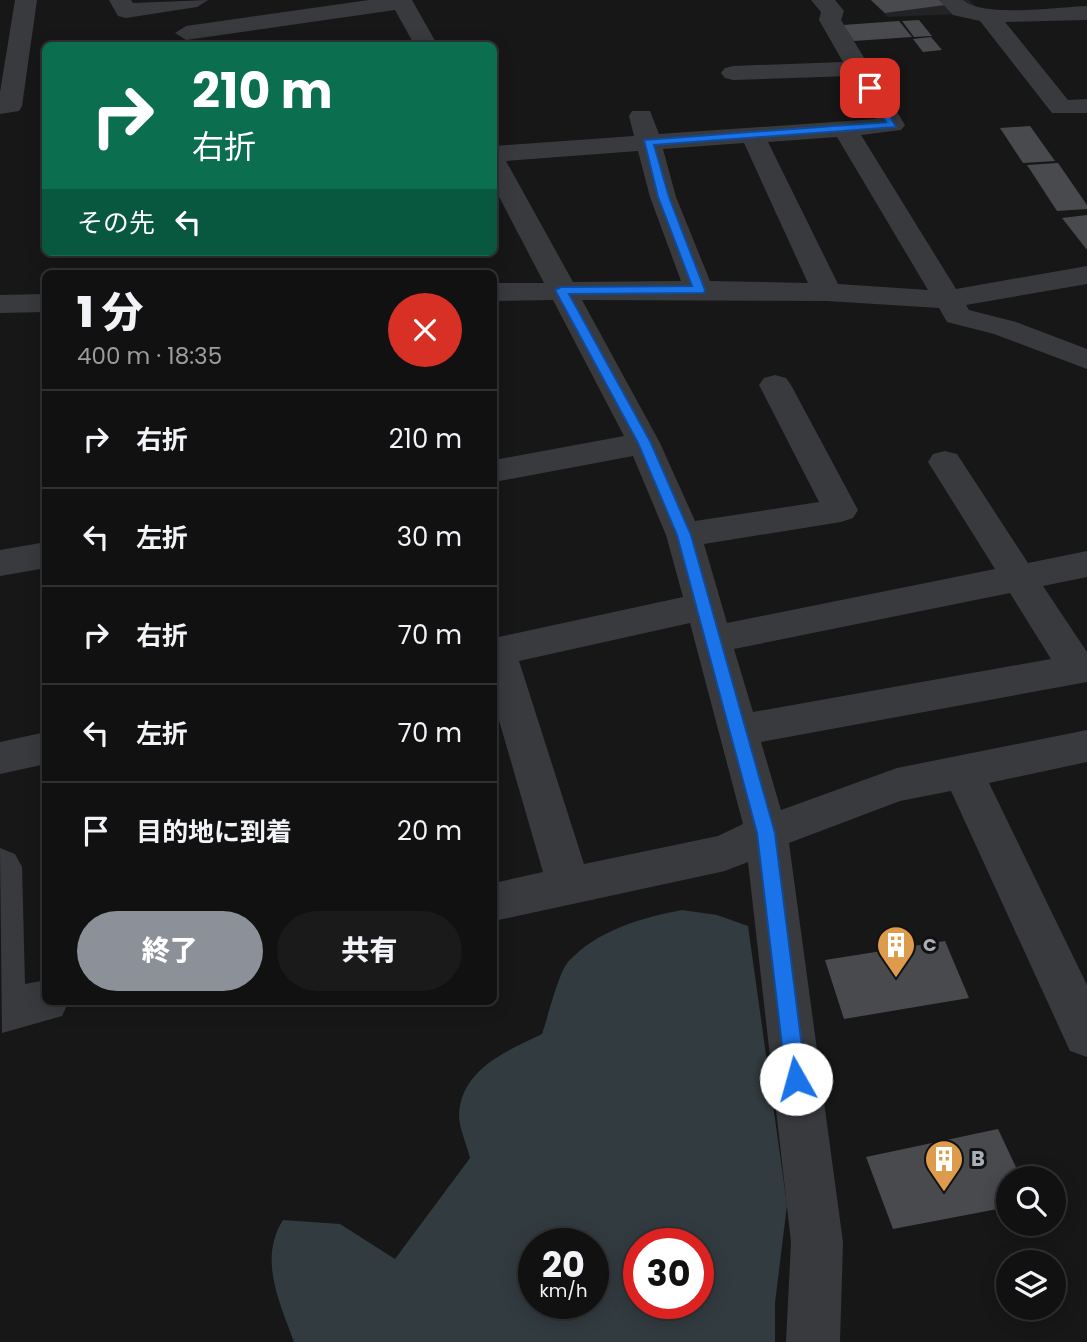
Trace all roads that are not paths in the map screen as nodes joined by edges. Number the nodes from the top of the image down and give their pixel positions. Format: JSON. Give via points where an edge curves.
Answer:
{"nodes":[{"id":1,"x":10,"y":0,"type":"edge"},
{"id":2,"x":26,"y":0,"type":"edge"},
{"id":3,"x":120,"y":0,"type":"edge"},
{"id":4,"x":197,"y":0,"type":"edge"},
{"id":5,"x":822,"y":0,"type":"edge"},
{"id":6,"x":950,"y":0,"type":"edge"},
{"id":7,"x":0,"y":1,"type":"edge"},
{"id":8,"x":401,"y":1,"type":"edge"},
{"id":9,"x":1030,"y":7,"type":"edge"},
{"id":10,"x":1087,"y":13,"type":"edge"},
{"id":11,"x":988,"y":16,"type":"junction"},
{"id":12,"x":186,"y":33,"type":"dead end"},
{"id":13,"x":425,"y":42,"type":"edge"},
{"id":14,"x":859,"y":69,"type":"junction"},
{"id":15,"x":733,"y":73,"type":"dead end"},
{"id":16,"x":1087,"y":106,"type":"edge"},
{"id":17,"x":0,"y":107,"type":"edge"},
{"id":18,"x":844,"y":128,"type":"junction"},
{"id":19,"x":644,"y":129,"type":"junction"},
{"id":20,"x":752,"y":134,"type":"junction"},
{"id":21,"x":497,"y":165,"type":"edge"},
{"id":22,"x":497,"y":174,"type":"edge"},
{"id":23,"x":506,"y":216,"type":"edge"},
{"id":24,"x":1076,"y":278,"type":"edge"},
{"id":25,"x":561,"y":290,"type":"junction"},
{"id":26,"x":699,"y":290,"type":"junction"},
{"id":27,"x":497,"y":292,"type":"edge"},
{"id":28,"x":827,"y":292,"type":"junction"},
{"id":29,"x":946,"y":300,"type":"junction"},
{"id":30,"x":1087,"y":302,"type":"edge"},
{"id":31,"x":42,"y":303,"type":"edge"},
{"id":32,"x":0,"y":324,"type":"edge"},
{"id":33,"x":1087,"y":360,"type":"edge"},
{"id":34,"x":775,"y":385,"type":"dead end"},
{"id":35,"x":644,"y":443,"type":"junction"},
{"id":36,"x":945,"y":462,"type":"dead end"},
{"id":37,"x":497,"y":470,"type":"edge"},
{"id":38,"x":684,"y":535,"type":"junction"},
{"id":39,"x":42,"y":556,"type":"edge"},
{"id":40,"x":0,"y":564,"type":"edge"},
{"id":41,"x":1087,"y":564,"type":"edge"},
{"id":42,"x":1018,"y":578,"type":"junction"},
{"id":43,"x":707,"y":623,"type":"junction"},
{"id":44,"x":497,"y":651,"type":"edge"},
{"id":45,"x":497,"y":657,"type":"edge"},
{"id":46,"x":1082,"y":668,"type":"edge"},
{"id":47,"x":737,"y":731,"type":"junction"},
{"id":48,"x":1087,"y":746,"type":"edge"},
{"id":49,"x":42,"y":749,"type":"edge"},
{"id":50,"x":0,"y":758,"type":"edge"},
{"id":51,"x":963,"y":772,"type":"junction"},
{"id":52,"x":766,"y":833,"type":"junction"},
{"id":53,"x":0,"y":867,"type":"edge"},
{"id":54,"x":569,"y":885,"type":"junction"},
{"id":55,"x":497,"y":901,"type":"edge"},
{"id":56,"x":42,"y":1002,"type":"edge"},
{"id":57,"x":1,"y":1011,"type":"edge"},
{"id":58,"x":1087,"y":1035,"type":"edge"},
{"id":59,"x":813,"y":1342,"type":"edge"}],
"edges":[{"from":1,"to":7,"type":"street"},
{"from":2,"to":17,"type":"street","via":[[10,106]]},
{"from":3,"to":4,"type":"street","via":[[125,11]]},
{"from":5,"to":14,"type":"street","via":[[833,11],[830,20]]},
{"from":6,"to":11,"type":"street","via":[[961,9]]},
{"from":8,"to":12,"type":"street"},
{"from":8,"to":13,"type":"street"},
{"from":9,"to":10,"type":"street"},
{"from":9,"to":11,"type":"street"},
{"from":11,"to":16,"type":"street","via":[[1061,108]]},
{"from":14,"to":15,"type":"street"},
{"from":14,"to":18,"type":"street","via":[[892,125]]},
{"from":18,"to":20,"type":"street"},
{"from":18,"to":29,"type":"street"},
{"from":19,"to":20,"type":"street"},
{"from":19,"to":21,"type":"street"},
{"from":19,"to":26,"type":"street","via":[[663,197]]},
{"from":20,"to":28,"type":"street"},
{"from":22,"to":23,"type":"street"},
{"from":23,"to":25,"type":"street"},
{"from":24,"to":29,"type":"street"},
{"from":24,"to":30,"type":"street"},
{"from":25,"to":26,"type":"street"},
{"from":25,"to":27,"type":"street"},
{"from":25,"to":35,"type":"street"},
{"from":26,"to":28,"type":"street"},
{"from":28,"to":29,"type":"street"},
{"from":29,"to":33,"type":"street","via":[[957,316],[1005,328]]},
{"from":31,"to":32,"type":"street","via":[[0,304]]},
{"from":34,"to":38,"type":"street","via":[[841,510]]},
{"from":35,"to":37,"type":"street"},
{"from":35,"to":38,"type":"street"},
{"from":36,"to":42,"type":"street"},
{"from":38,"to":43,"type":"street"},
{"from":39,"to":40,"type":"street"},
{"from":41,"to":42,"type":"street"},
{"from":42,"to":43,"type":"street"},
{"from":42,"to":46,"type":"street"},
{"from":43,"to":44,"type":"street"},
{"from":43,"to":47,"type":"street"},
{"from":45,"to":54,"type":"street"},
{"from":46,"to":47,"type":"street"},
{"from":47,"to":52,"type":"street"},
{"from":48,"to":51,"type":"street"},
{"from":49,"to":50,"type":"street"},
{"from":51,"to":52,"type":"street","via":[[897,785]]},
{"from":51,"to":58,"type":"street"},
{"from":52,"to":54,"type":"street","via":[[725,853]]},
{"from":52,"to":59,"type":"street","via":[[817,1242]]},
{"from":53,"to":57,"type":"street"},
{"from":54,"to":55,"type":"street"},
{"from":56,"to":57,"type":"street"}]}
